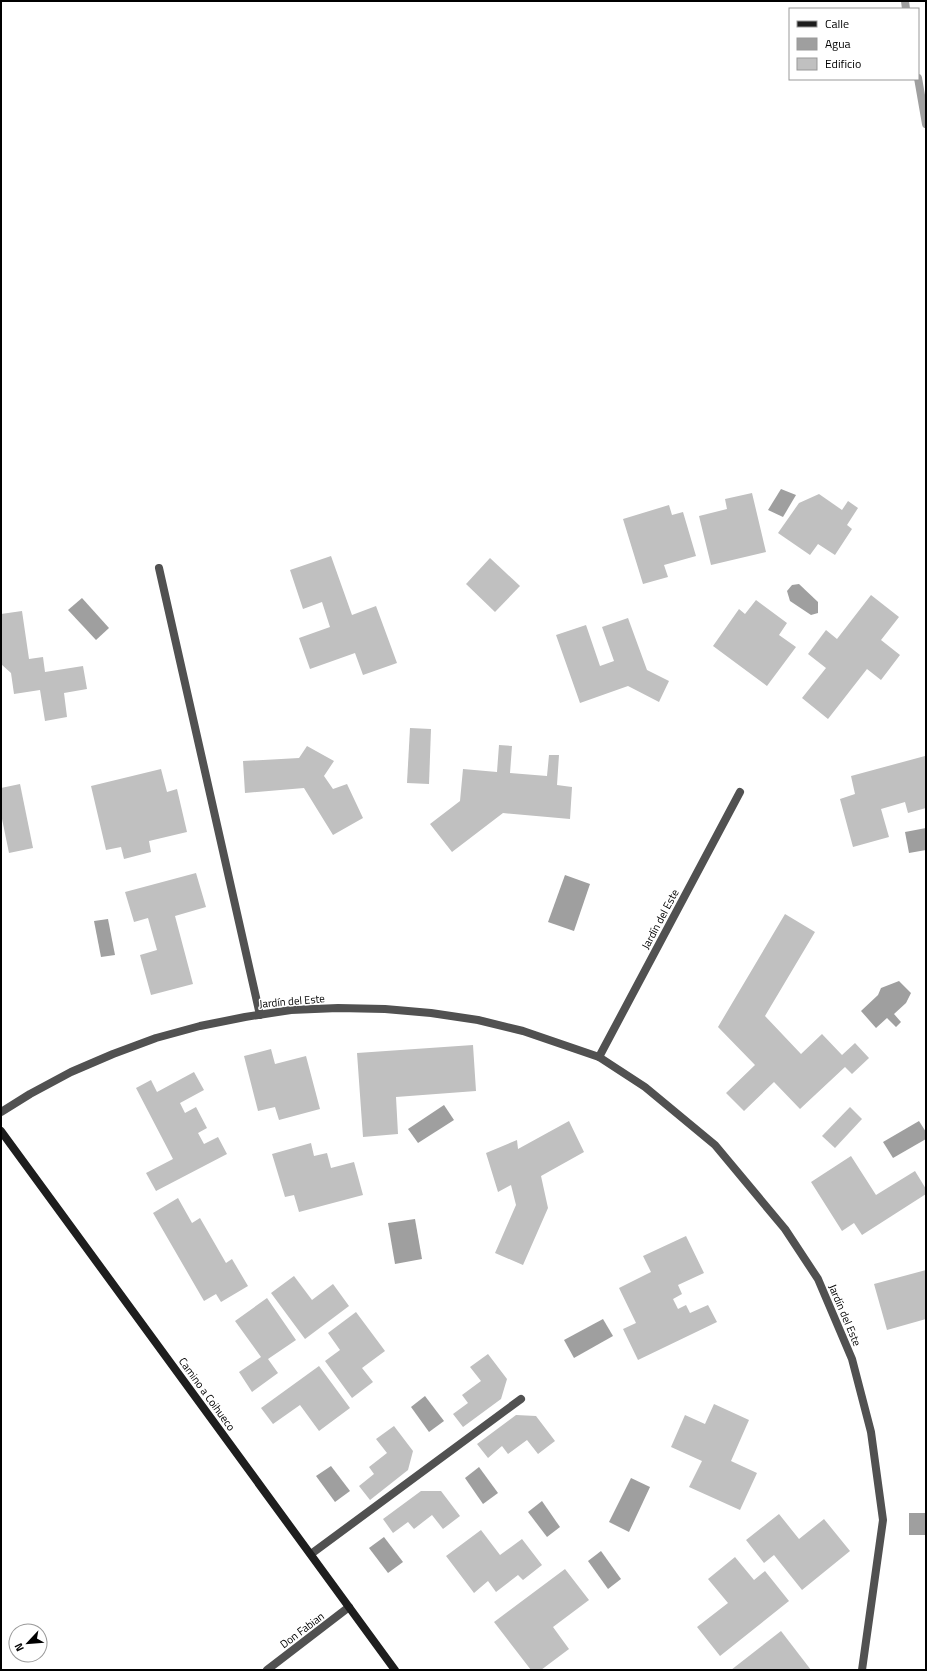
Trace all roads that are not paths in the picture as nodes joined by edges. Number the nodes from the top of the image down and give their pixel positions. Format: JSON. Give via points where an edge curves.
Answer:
{"nodes":[{"id":1,"x":160,"y":568,"type":"dead end"},
{"id":2,"x":740,"y":792,"type":"dead end"},
{"id":3,"x":260,"y":1015,"type":"junction"},
{"id":4,"x":599,"y":1057,"type":"junction"},
{"id":5,"x":1,"y":1112,"type":"edge"},
{"id":6,"x":1,"y":1131,"type":"edge"},
{"id":7,"x":521,"y":1399,"type":"dead end"},
{"id":8,"x":311,"y":1554,"type":"junction"},
{"id":9,"x":349,"y":1607,"type":"junction"},
{"id":10,"x":267,"y":1670,"type":"edge"},
{"id":11,"x":395,"y":1670,"type":"edge"},
{"id":12,"x":862,"y":1670,"type":"edge"}],
"edges":[{"from":1,"to":3,"type":"street"},
{"from":2,"to":4,"type":"street","name":"Jardín del Este"},
{"from":3,"to":4,"type":"street","name":"Jardín del Este","via":[[291,1010],[338,1008],[431,1013],[478,1020],[523,1031]]},
{"from":3,"to":5,"type":"street","name":"Jardín del Este","via":[[200,1026],[156,1038],[113,1054],[71,1072]]},
{"from":4,"to":12,"type":"street","name":"Jardín del Este","via":[[645,1087],[715,1145],[785,1229],[818,1279],[852,1359],[871,1432],[883,1520]]},
{"from":6,"to":8,"type":"main road","name":"Camino a Coihueco"},
{"from":7,"to":8,"type":"street"},
{"from":8,"to":9,"type":"main road","name":"Camino a Coihueco"},
{"from":9,"to":10,"type":"street","name":"Don Fabian"},
{"from":9,"to":11,"type":"main road","name":"Camino a Coihueco"}]}
